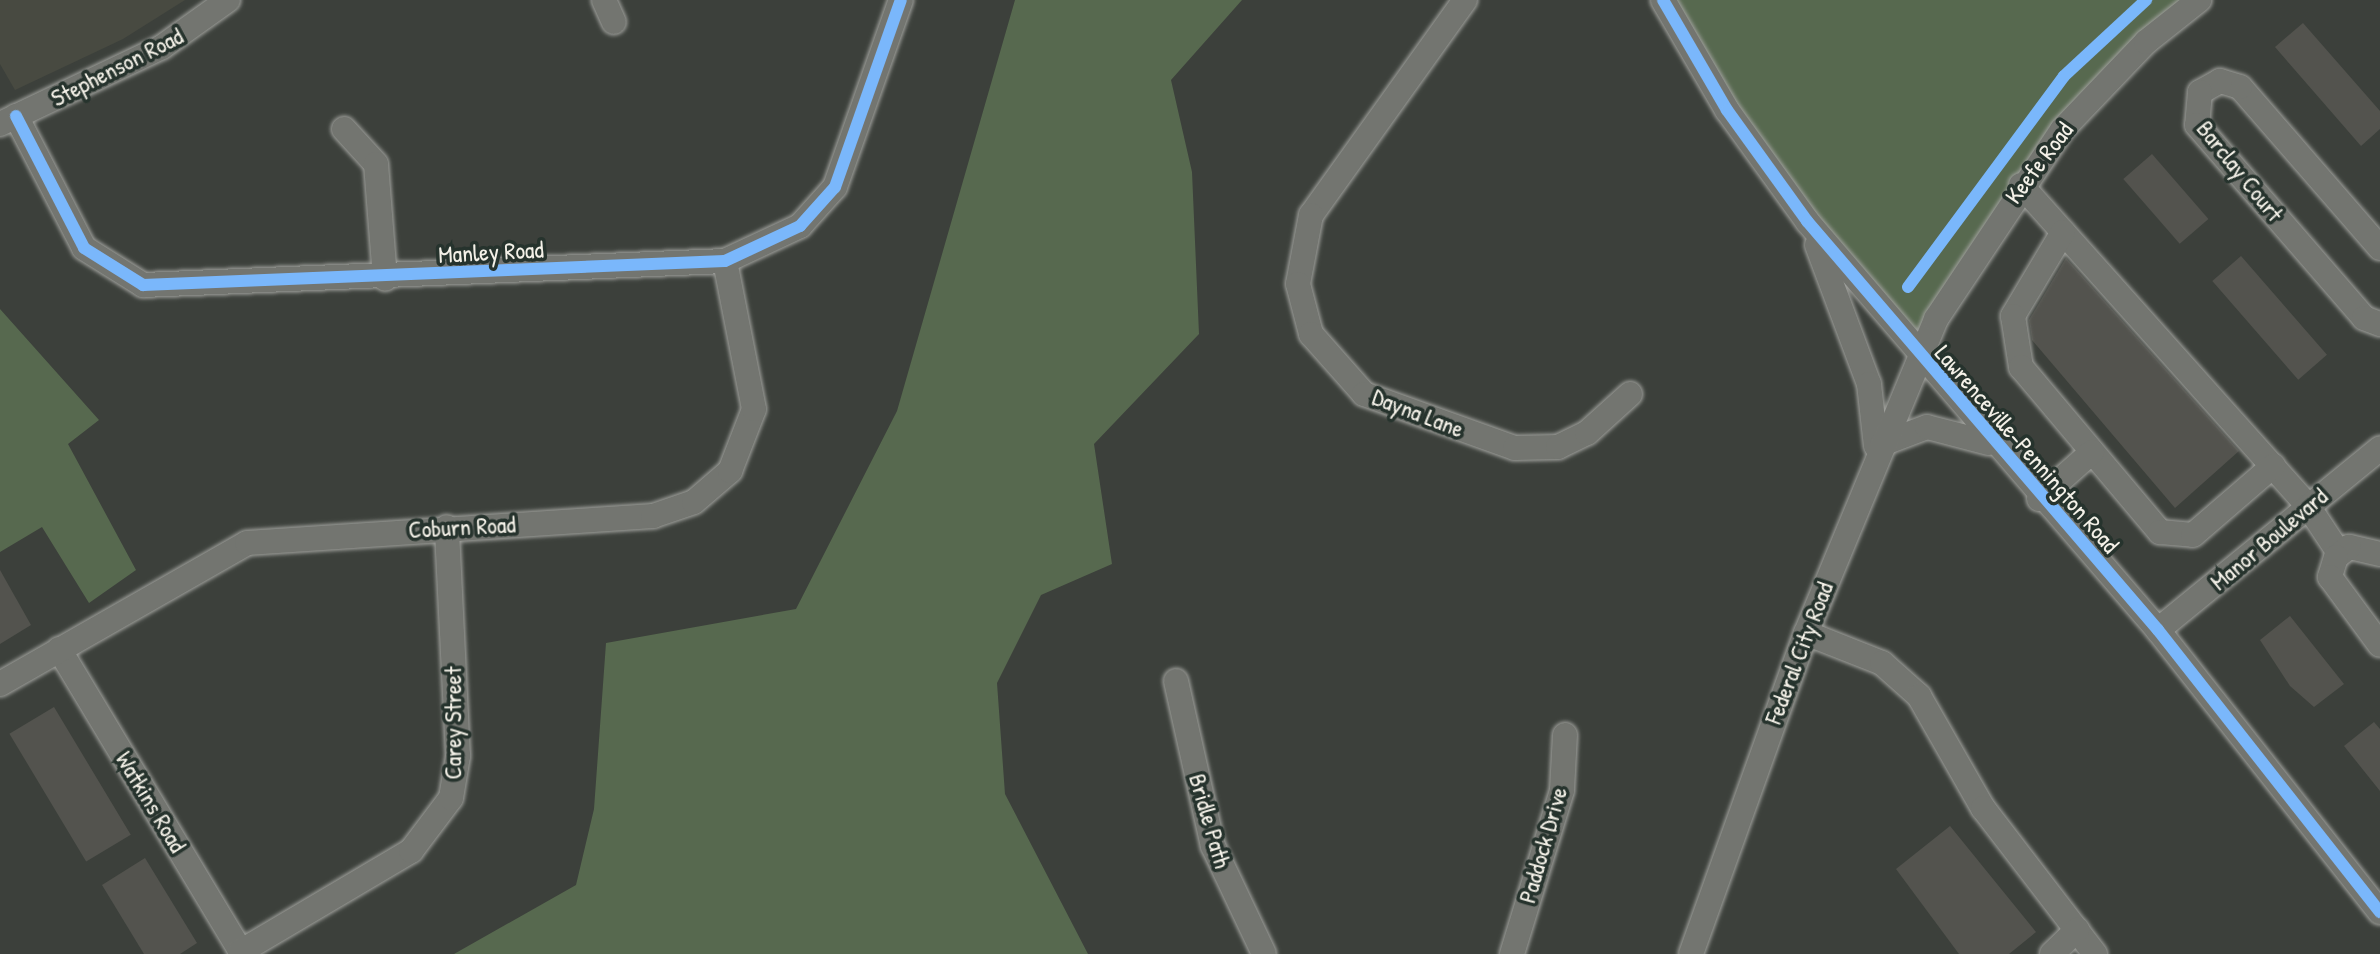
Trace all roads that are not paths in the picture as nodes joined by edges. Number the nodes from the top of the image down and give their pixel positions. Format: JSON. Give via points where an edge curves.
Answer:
{"nodes":[{"id":1,"x":228,"y":0,"type":"edge"},
{"id":2,"x":901,"y":0,"type":"edge"},
{"id":3,"x":1465,"y":0,"type":"edge"},
{"id":4,"x":1663,"y":0,"type":"edge"},
{"id":5,"x":2199,"y":0,"type":"edge"},
{"id":6,"x":8,"y":120,"type":"edge"},
{"id":7,"x":344,"y":129,"type":"dead end"},
{"id":8,"x":2021,"y":185,"type":"junction"},
{"id":9,"x":1807,"y":221,"type":"junction"},
{"id":10,"x":2063,"y":232,"type":"junction"},
{"id":11,"x":2380,"y":248,"type":"edge"},
{"id":12,"x":725,"y":261,"type":"junction"},
{"id":13,"x":385,"y":279,"type":"junction"},
{"id":14,"x":2380,"y":324,"type":"edge"},
{"id":15,"x":1918,"y":357,"type":"junction"},
{"id":16,"x":1630,"y":394,"type":"dead end"},
{"id":17,"x":1992,"y":444,"type":"junction"},
{"id":18,"x":2380,"y":448,"type":"edge"},
{"id":19,"x":2092,"y":452,"type":"junction"},
{"id":20,"x":1878,"y":455,"type":"junction"},
{"id":21,"x":2273,"y":466,"type":"junction"},
{"id":22,"x":2039,"y":499,"type":"junction"},
{"id":23,"x":2308,"y":506,"type":"junction"},
{"id":24,"x":447,"y":527,"type":"junction"},
{"id":25,"x":2339,"y":553,"type":"junction"},
{"id":26,"x":2380,"y":554,"type":"edge"},
{"id":27,"x":2158,"y":630,"type":"junction"},
{"id":28,"x":1806,"y":633,"type":"junction"},
{"id":29,"x":2380,"y":645,"type":"edge"},
{"id":30,"x":59,"y":649,"type":"junction"},
{"id":31,"x":1176,"y":681,"type":"dead end"},
{"id":32,"x":0,"y":684,"type":"edge"},
{"id":33,"x":1565,"y":735,"type":"dead end"},
{"id":34,"x":2380,"y":912,"type":"edge"},
{"id":35,"x":2077,"y":930,"type":"junction"},
{"id":36,"x":241,"y":953,"type":"edge"},
{"id":37,"x":1264,"y":954,"type":"edge"},
{"id":38,"x":1512,"y":954,"type":"edge"},
{"id":39,"x":1691,"y":954,"type":"edge"},
{"id":40,"x":2052,"y":954,"type":"edge"},
{"id":41,"x":2095,"y":954,"type":"edge"}],
"edges":[{"from":1,"to":6,"type":"street","name":"Stephenson Road","via":[[162,47]]},
{"from":2,"to":12,"type":"street","name":"Manley Road","via":[[835,187],[775,243]]},
{"from":3,"to":16,"type":"street","name":"Dayna Lane","via":[[1311,215],[1298,284],[1311,334],[1364,394],[1515,448],[1558,447],[1587,433]]},
{"from":4,"to":9,"type":"street","name":"Lawrenceville-Pennington Road","via":[[1734,121]]},
{"from":5,"to":8,"type":"street","name":"Keefe Road","via":[[2102,84]]},
{"from":6,"to":13,"type":"street","name":"Manley Road","via":[[72,230],[119,276],[166,288]]},
{"from":7,"to":13,"type":"street","via":[[376,164]]},
{"from":8,"to":10,"type":"street"},
{"from":8,"to":15,"type":"street","name":"Keefe Road"},
{"from":9,"to":15,"type":"street","name":"Lawrenceville-Pennington Road"},
{"from":9,"to":20,"type":"street","via":[[1875,403]]},
{"from":10,"to":19,"type":"street","via":[[2013,316],[2021,367]]},
{"from":10,"to":21,"type":"street"},
{"from":11,"to":14,"type":"street","name":"Barclay Court","via":[[2240,87],[2220,81],[2200,92],[2197,125],[2364,318]]},
{"from":12,"to":13,"type":"street","name":"Manley Road"},
{"from":12,"to":24,"type":"street","name":"Coburn Road","via":[[754,409],[743,450],[714,488],[653,516]]},
{"from":15,"to":17,"type":"street","name":"Lawrenceville-Pennington Road"},
{"from":15,"to":20,"type":"street","name":"Federal City Road"},
{"from":17,"to":20,"type":"street","via":[[1927,427]]},
{"from":17,"to":22,"type":"street","name":"Lawrenceville-Pennington Road"},
{"from":18,"to":23,"type":"street","name":"Manor Boulevard"},
{"from":19,"to":21,"type":"street","via":[[2160,532],[2182,539]]},
{"from":19,"to":22,"type":"street"},
{"from":20,"to":28,"type":"street","name":"Federal City Road"},
{"from":21,"to":23,"type":"street"},
{"from":22,"to":27,"type":"street","name":"Lawrenceville-Pennington Road"},
{"from":23,"to":25,"type":"street"},
{"from":23,"to":27,"type":"street","name":"Manor Boulevard"},
{"from":24,"to":30,"type":"street","name":"Coburn Road","via":[[247,543]]},
{"from":24,"to":36,"type":"street","name":"Carey Street","via":[[458,756],[451,798],[411,851]]},
{"from":25,"to":26,"type":"street","via":[[2360,545]]},
{"from":25,"to":29,"type":"street","via":[[2331,566],[2334,588]]},
{"from":27,"to":34,"type":"street","name":"Lawrenceville-Pennington Road"},
{"from":28,"to":35,"type":"street","via":[[1882,663],[1919,696],[1983,808]]},
{"from":28,"to":39,"type":"street","name":"Federal City Road"},
{"from":30,"to":32,"type":"street","name":"Coburn Road"},
{"from":30,"to":36,"type":"street","name":"Watkins Road"},
{"from":31,"to":37,"type":"street","name":"Bridle Path","via":[[1213,846]]},
{"from":33,"to":38,"type":"street","name":"Paddock Drive","via":[[1562,790]]},
{"from":35,"to":40,"type":"street"},
{"from":35,"to":41,"type":"street"}]}
